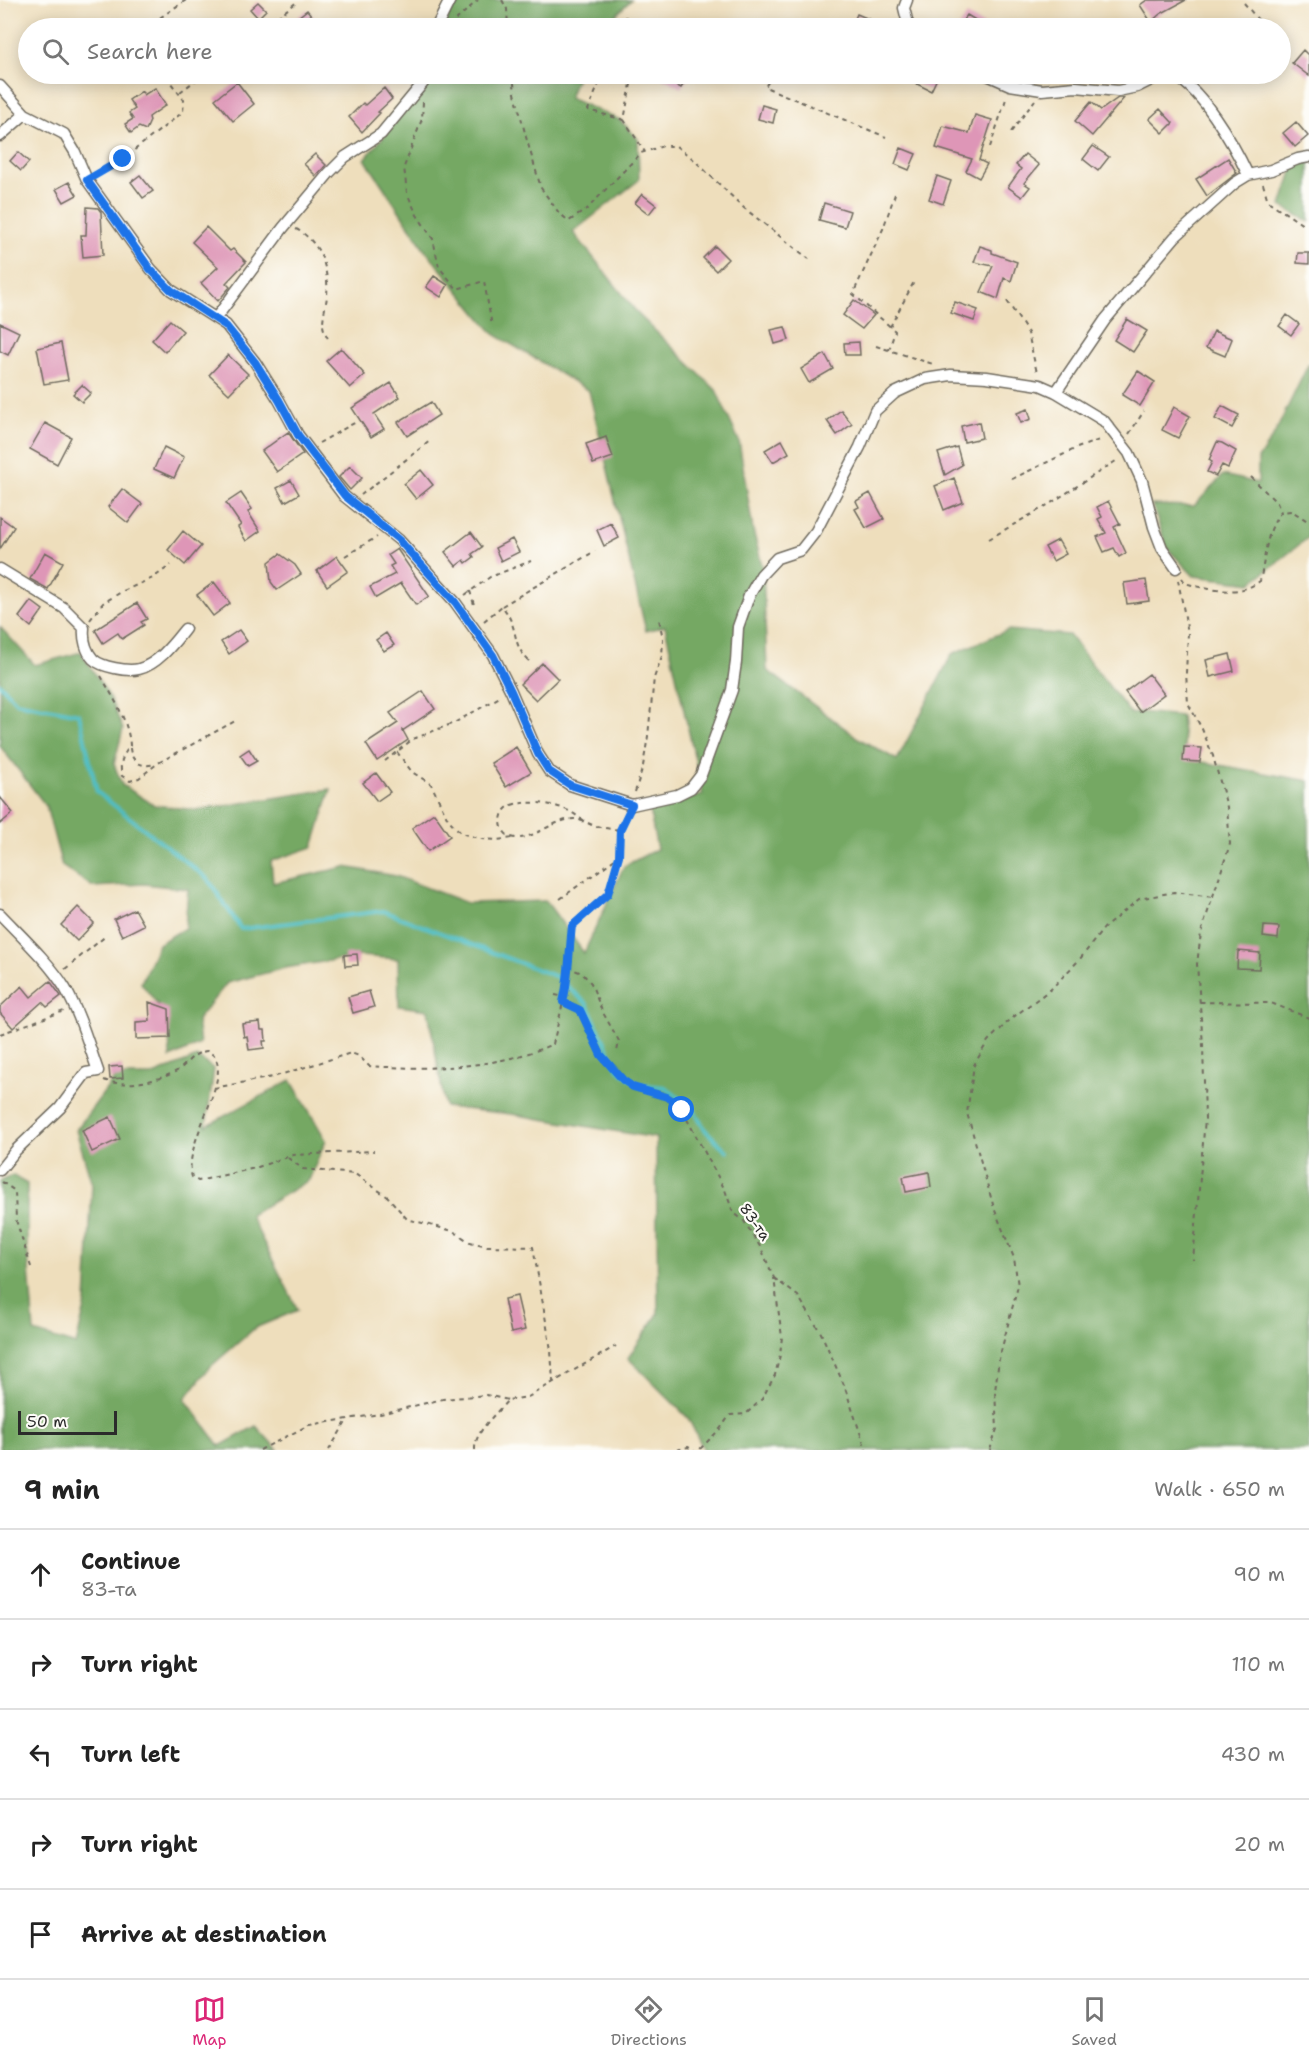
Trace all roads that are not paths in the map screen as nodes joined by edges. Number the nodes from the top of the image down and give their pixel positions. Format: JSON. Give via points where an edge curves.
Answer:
{"nodes":[{"id":1,"x":450,"y":0,"type":"edge"},
{"id":2,"x":907,"y":0,"type":"edge"},
{"id":3,"x":441,"y":18,"type":"edge"},
{"id":4,"x":906,"y":18,"type":"edge"},
{"id":5,"x":419,"y":84,"type":"edge"},
{"id":6,"x":1008,"y":84,"type":"edge"},
{"id":7,"x":1143,"y":84,"type":"edge"},
{"id":8,"x":1187,"y":84,"type":"edge"},
{"id":9,"x":0,"y":86,"type":"edge"},
{"id":10,"x":25,"y":114,"type":"junction"},
{"id":11,"x":0,"y":136,"type":"edge"},
{"id":12,"x":1309,"y":157,"type":"edge"},
{"id":13,"x":1254,"y":173,"type":"junction"},
{"id":14,"x":216,"y":318,"type":"junction"},
{"id":15,"x":1056,"y":392,"type":"junction"},
{"id":16,"x":1176,"y":568,"type":"road end"},
{"id":17,"x":0,"y":569,"type":"edge"},
{"id":18,"x":185,"y":629,"type":"dead end"},
{"id":19,"x":0,"y":914,"type":"edge"},
{"id":20,"x":0,"y":1170,"type":"edge"}],
"edges":[{"from":1,"to":3,"type":"street"},
{"from":2,"to":4,"type":"street"},
{"from":5,"to":14,"type":"street","via":[[381,134],[345,157],[283,228]]},
{"from":6,"to":7,"type":"street","via":[[1042,90],[1076,87],[1118,91]]},
{"from":8,"to":13,"type":"street"},
{"from":9,"to":10,"type":"street"},
{"from":10,"to":11,"type":"street"},
{"from":10,"to":14,"type":"street","via":[[64,134],[87,180],[150,269],[171,290]]},
{"from":12,"to":13,"type":"street"},
{"from":13,"to":15,"type":"street","via":[[1236,183],[1175,237],[1104,320]]},
{"from":14,"to":15,"type":"street","via":[[255,362],[308,449],[337,487],[399,540],[455,602],[493,655],[549,771],[570,785],[632,805],[677,795],[691,788],[701,775],[732,690],[738,627],[749,596],[777,558],[801,550],[816,531],[875,411],[895,393],[925,379],[951,375],[1040,385]]},
{"from":15,"to":16,"type":"street","via":[[1104,421],[1123,444],[1142,482],[1162,548]]},
{"from":17,"to":18,"type":"street","via":[[64,608],[84,628],[83,639],[94,660],[123,670],[139,669],[168,649]]},
{"from":19,"to":20,"type":"street","via":[[64,986],[98,1071],[86,1073],[60,1108]]}]}
